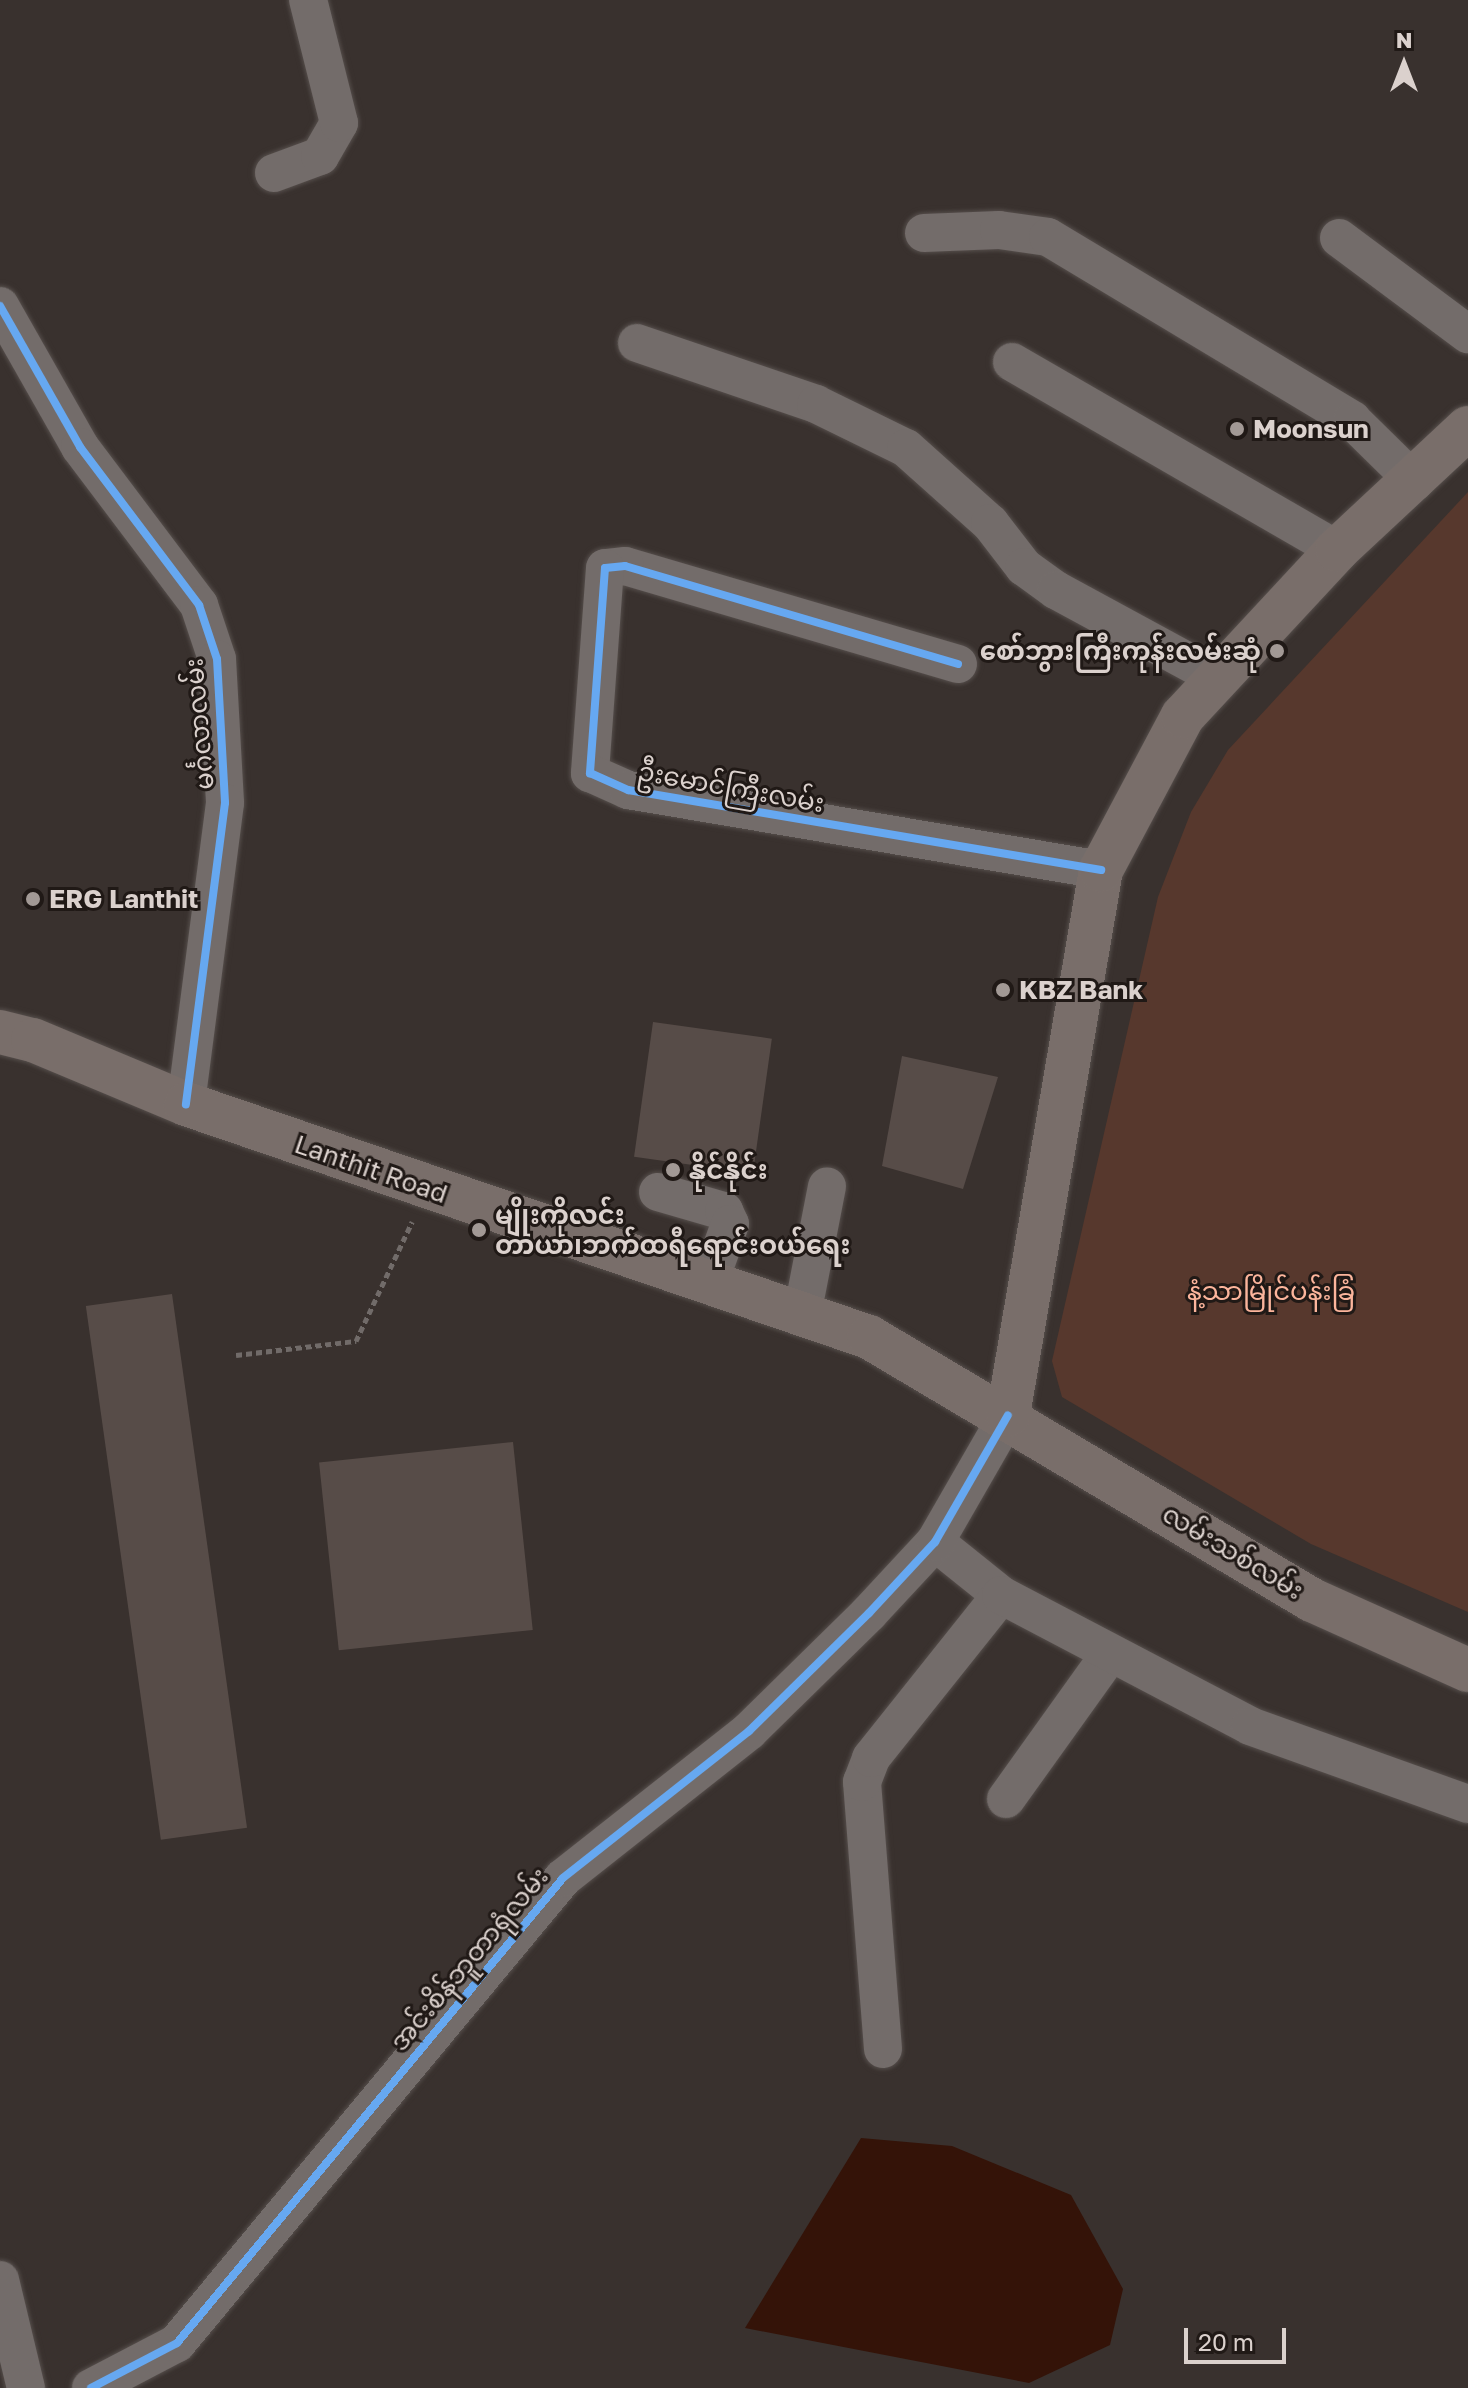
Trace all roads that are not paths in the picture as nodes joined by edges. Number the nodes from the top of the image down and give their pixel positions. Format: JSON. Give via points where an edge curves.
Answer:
{"nodes":[{"id":1,"x":308,"y":0,"type":"edge"},
{"id":2,"x":274,"y":173,"type":"dead end"},
{"id":3,"x":924,"y":233,"type":"dead end"},
{"id":4,"x":1339,"y":238,"type":"dead end"},
{"id":5,"x":0,"y":306,"type":"edge"},
{"id":6,"x":1468,"y":334,"type":"edge"},
{"id":7,"x":637,"y":343,"type":"dead end"},
{"id":8,"x":1012,"y":362,"type":"dead end"},
{"id":9,"x":1468,"y":428,"type":"edge"},
{"id":10,"x":1415,"y":482,"type":"junction"},
{"id":11,"x":1337,"y":550,"type":"junction"},
{"id":12,"x":958,"y":664,"type":"dead end"},
{"id":13,"x":1218,"y":678,"type":"junction"},
{"id":14,"x":1101,"y":870,"type":"junction"},
{"id":15,"x":0,"y":1032,"type":"edge"},
{"id":16,"x":186,"y":1104,"type":"junction"},
{"id":17,"x":827,"y":1186,"type":"dead end"},
{"id":18,"x":658,"y":1192,"type":"dead end"},
{"id":19,"x":709,"y":1283,"type":"junction"},
{"id":20,"x":802,"y":1315,"type":"junction"},
{"id":21,"x":1008,"y":1415,"type":"junction"},
{"id":22,"x":935,"y":1542,"type":"junction"},
{"id":23,"x":1001,"y":1595,"type":"junction"},
{"id":24,"x":1110,"y":1654,"type":"junction"},
{"id":25,"x":1468,"y":1670,"type":"edge"},
{"id":26,"x":1006,"y":1799,"type":"dead end"},
{"id":27,"x":1468,"y":1804,"type":"edge"},
{"id":28,"x":883,"y":2049,"type":"dead end"},
{"id":29,"x":0,"y":2280,"type":"edge"},
{"id":30,"x":118,"y":2384,"type":"edge"},
{"id":31,"x":26,"y":2388,"type":"edge"}],
"edges":[{"from":1,"to":2,"type":"street","via":[[339,123],[320,156]]},
{"from":3,"to":10,"type":"street","via":[[999,230],[1048,237],[1352,420]]},
{"from":4,"to":6,"type":"street"},
{"from":5,"to":16,"type":"street","name":"မင်္ဂလာလမ်း","via":[[80,447],[199,605],[217,659],[225,803]]},
{"from":7,"to":13,"type":"street","via":[[816,404],[906,448],[990,523],[1024,567],[1056,590]]},
{"from":8,"to":11,"type":"street"},
{"from":9,"to":10,"type":"main road"},
{"from":10,"to":11,"type":"main road"},
{"from":11,"to":13,"type":"main road"},
{"from":12,"to":14,"type":"street","name":"ဦးမောင်ကြီးလမ်း","via":[[625,566],[605,568],[590,773],[628,790]]},
{"from":13,"to":14,"type":"main road","via":[[1183,716]]},
{"from":14,"to":21,"type":"main road"},
{"from":15,"to":16,"type":"main road","name":"Lanthit Road","via":[[33,1040]]},
{"from":16,"to":19,"type":"main road","name":"Lanthit Road"},
{"from":17,"to":20,"type":"street"},
{"from":18,"to":19,"type":"street","via":[[724,1211],[730,1224]]},
{"from":19,"to":20,"type":"main road","name":"Lanthit Road"},
{"from":20,"to":21,"type":"main road","name":"Lanthit Road","via":[[869,1337]]},
{"from":21,"to":22,"type":"street","name":"အင်းစိန်ဘူတာရုံလမ်း"},
{"from":21,"to":25,"type":"main road","name":"လမ်းသစ်လမ်း","via":[[1312,1600]]},
{"from":22,"to":23,"type":"street"},
{"from":22,"to":30,"type":"street","name":"အင်းစိန်ဘူတာရုံလမ်း","via":[[749,1731],[563,1878],[206,2311],[177,2343]]},
{"from":23,"to":24,"type":"street"},
{"from":23,"to":28,"type":"street","via":[[871,1758],[862,1782]]},
{"from":24,"to":26,"type":"street"},
{"from":24,"to":27,"type":"street","via":[[1250,1726]]},
{"from":29,"to":31,"type":"street"}]}
